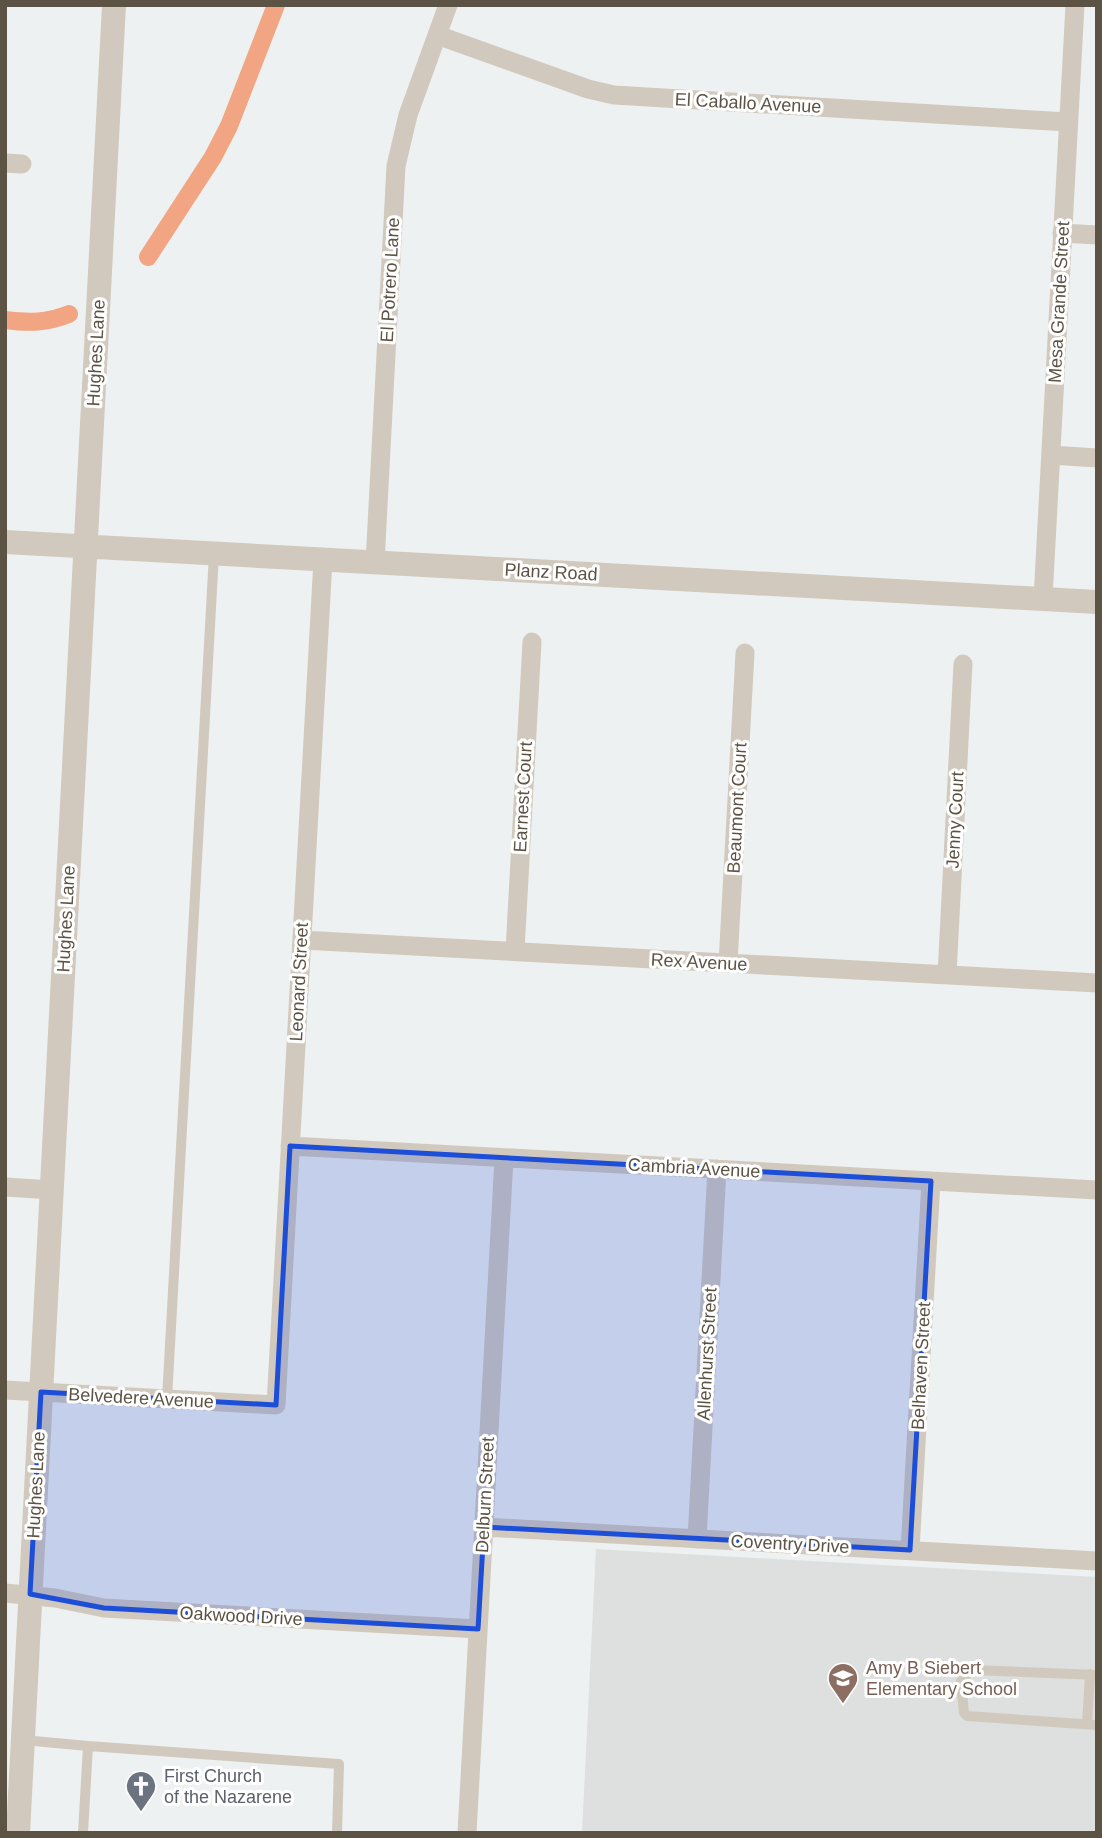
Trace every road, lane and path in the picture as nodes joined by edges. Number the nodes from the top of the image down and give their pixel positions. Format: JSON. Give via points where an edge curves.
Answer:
{"nodes":[{"id":1,"x":114,"y":5,"type":"edge"},
{"id":2,"x":448,"y":5,"type":"edge"},
{"id":3,"x":1075,"y":5,"type":"edge"},
{"id":4,"x":437,"y":35,"type":"junction"},
{"id":5,"x":1068,"y":122,"type":"junction"},
{"id":6,"x":1062,"y":233,"type":"junction"},
{"id":7,"x":1097,"y":235,"type":"edge"},
{"id":8,"x":1051,"y":456,"type":"junction"},
{"id":9,"x":1097,"y":458,"type":"edge"},
{"id":10,"x":5,"y":542,"type":"edge"},
{"id":11,"x":86,"y":547,"type":"junction"},
{"id":12,"x":214,"y":554,"type":"junction"},
{"id":13,"x":323,"y":560,"type":"junction"},
{"id":14,"x":375,"y":563,"type":"junction"},
{"id":15,"x":1043,"y":599,"type":"junction"},
{"id":16,"x":1097,"y":602,"type":"edge"},
{"id":17,"x":532,"y":642,"type":"dead end"},
{"id":18,"x":745,"y":653,"type":"dead end"},
{"id":19,"x":963,"y":664,"type":"dead end"},
{"id":20,"x":302,"y":940,"type":"junction"},
{"id":21,"x":515,"y":951,"type":"junction"},
{"id":22,"x":728,"y":963,"type":"junction"},
{"id":23,"x":947,"y":975,"type":"junction"},
{"id":24,"x":1097,"y":983,"type":"edge"},
{"id":25,"x":290,"y":1146,"type":"junction"},
{"id":26,"x":504,"y":1158,"type":"junction"},
{"id":27,"x":717,"y":1169,"type":"junction"},
{"id":28,"x":931,"y":1181,"type":"junction"},
{"id":29,"x":5,"y":1187,"type":"edge"},
{"id":30,"x":52,"y":1190,"type":"junction"},
{"id":31,"x":1097,"y":1190,"type":"edge"},
{"id":32,"x":5,"y":1390,"type":"edge"},
{"id":33,"x":41,"y":1392,"type":"junction"},
{"id":34,"x":167,"y":1399,"type":"junction"},
{"id":35,"x":276,"y":1405,"type":"joint"},
{"id":36,"x":484,"y":1527,"type":"junction"},
{"id":37,"x":697,"y":1539,"type":"junction"},
{"id":38,"x":910,"y":1550,"type":"junction"},
{"id":39,"x":1097,"y":1560,"type":"edge"},
{"id":40,"x":5,"y":1593,"type":"edge"},
{"id":41,"x":30,"y":1594,"type":"junction"},
{"id":42,"x":478,"y":1629,"type":"junction"},
{"id":43,"x":1094,"y":1674,"type":"edge"},
{"id":44,"x":1092,"y":1724,"type":"edge"},
{"id":45,"x":23,"y":1740,"type":"junction"},
{"id":46,"x":88,"y":1746,"type":"junction"},
{"id":47,"x":13,"y":1797,"type":"edge"},
{"id":48,"x":18,"y":1833,"type":"edge"},
{"id":49,"x":83,"y":1833,"type":"edge"},
{"id":50,"x":337,"y":1833,"type":"edge"},
{"id":51,"x":467,"y":1833,"type":"edge"}],
"edges":[{"from":1,"to":11,"type":"street","name":"Hughes Lane"},
{"from":2,"to":4,"type":"street","name":"El Potrero Lane"},
{"from":3,"to":5,"type":"street","name":"Mesa Grande Street"},
{"from":4,"to":5,"type":"street","name":"El Caballo Avenue","via":[[614,95]]},
{"from":4,"to":14,"type":"street","name":"El Potrero Lane","via":[[401,136],[396,166]]},
{"from":5,"to":6,"type":"street","name":"Mesa Grande Street"},
{"from":6,"to":7,"type":"street"},
{"from":6,"to":8,"type":"street","name":"Mesa Grande Street"},
{"from":8,"to":9,"type":"street"},
{"from":8,"to":15,"type":"street","name":"Mesa Grande Street"},
{"from":10,"to":11,"type":"street","name":"Planz Road"},
{"from":11,"to":12,"type":"street","name":"Planz Road"},
{"from":11,"to":30,"type":"street","name":"Hughes Lane"},
{"from":12,"to":13,"type":"street","name":"Planz Road"},
{"from":12,"to":34,"type":"lane"},
{"from":13,"to":14,"type":"street","name":"Planz Road"},
{"from":13,"to":20,"type":"street","name":"Leonard Street"},
{"from":14,"to":15,"type":"street","name":"Planz Road"},
{"from":15,"to":16,"type":"street","name":"Planz Road"},
{"from":17,"to":21,"type":"street","name":"Earnest Court"},
{"from":18,"to":22,"type":"street","name":"Beaumont Court"},
{"from":19,"to":23,"type":"street","name":"Jenny Court"},
{"from":20,"to":21,"type":"street","name":"Rex Avenue"},
{"from":20,"to":25,"type":"street","name":"Leonard Street"},
{"from":21,"to":22,"type":"street","name":"Rex Avenue"},
{"from":22,"to":23,"type":"street","name":"Rex Avenue"},
{"from":23,"to":24,"type":"street","name":"Rex Avenue"},
{"from":25,"to":26,"type":"street","name":"Cambria Avenue"},
{"from":25,"to":35,"type":"street","name":"Leonard Street"},
{"from":26,"to":27,"type":"street","name":"Cambria Avenue"},
{"from":26,"to":36,"type":"street","name":"Delburn Street"},
{"from":27,"to":28,"type":"street","name":"Cambria Avenue"},
{"from":27,"to":37,"type":"street","name":"Allenhurst Street"},
{"from":28,"to":31,"type":"street","name":"Cambria Avenue"},
{"from":28,"to":38,"type":"street","name":"Belhaven Street"},
{"from":29,"to":30,"type":"street"},
{"from":30,"to":33,"type":"street","name":"Hughes Lane"},
{"from":32,"to":33,"type":"street","name":"Belvedere Avenue"},
{"from":33,"to":34,"type":"street","name":"Belvedere Avenue"},
{"from":33,"to":41,"type":"street","name":"Hughes Lane"},
{"from":34,"to":35,"type":"street","name":"Belvedere Avenue"},
{"from":36,"to":37,"type":"street","name":"Coventry Drive"},
{"from":36,"to":42,"type":"street","name":"Delburn Street"},
{"from":37,"to":38,"type":"street","name":"Coventry Drive"},
{"from":38,"to":39,"type":"street","name":"Coventry Drive"},
{"from":40,"to":41,"type":"street","name":"Oakwood Drive"},
{"from":41,"to":42,"type":"street","name":"Oakwood Drive","via":[[104,1608]]},
{"from":41,"to":45,"type":"street","name":"Hughes Lane"},
{"from":42,"to":51,"type":"street","name":"Delburn Street"},
{"from":43,"to":44,"type":"lane"},
{"from":43,"to":44,"type":"lane","via":[[971,1670],[961,1681],[968,1716]]},
{"from":45,"to":46,"type":"lane"},
{"from":45,"to":47,"type":"street","name":"Hughes Lane"},
{"from":46,"to":49,"type":"lane"},
{"from":46,"to":50,"type":"lane","via":[[339,1764]]},
{"from":47,"to":48,"type":"street","name":"Hughes Lane"}]}
